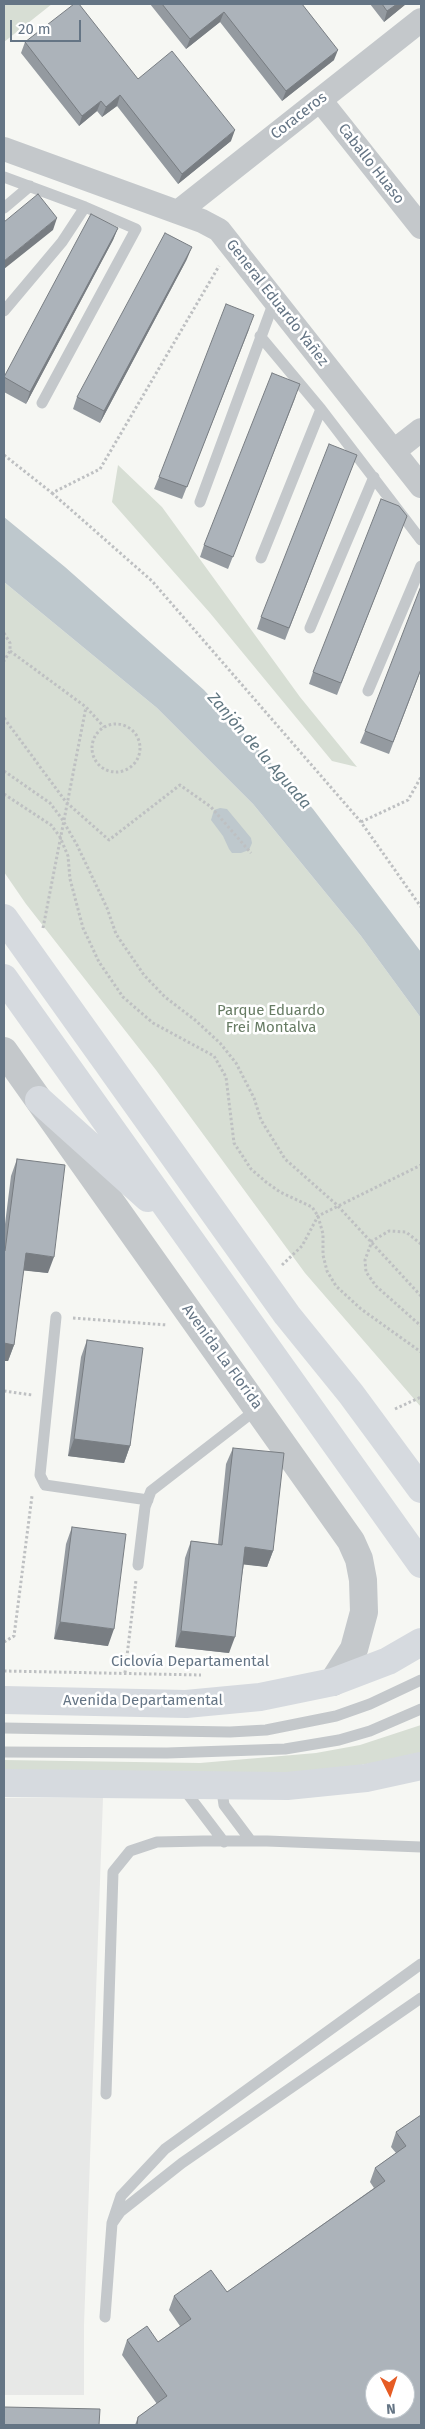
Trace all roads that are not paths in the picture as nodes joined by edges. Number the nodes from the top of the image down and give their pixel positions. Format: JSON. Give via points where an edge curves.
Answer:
{"nodes":[{"id":1,"x":421,"y":20,"type":"edge"},
{"id":2,"x":320,"y":100,"type":"junction"},
{"id":3,"x":4,"y":149,"type":"edge"},
{"id":4,"x":4,"y":177,"type":"edge"},
{"id":5,"x":30,"y":186,"type":"junction"},
{"id":6,"x":85,"y":207,"type":"junction"},
{"id":7,"x":4,"y":208,"type":"edge"},
{"id":8,"x":178,"y":212,"type":"junction"},
{"id":9,"x":421,"y":227,"type":"edge"},
{"id":10,"x":275,"y":299,"type":"junction"},
{"id":11,"x":4,"y":310,"type":"edge"},
{"id":12,"x":260,"y":336,"type":"junction"},
{"id":13,"x":42,"y":403,"type":"dead end"},
{"id":14,"x":322,"y":409,"type":"junction"},
{"id":15,"x":421,"y":430,"type":"edge"},
{"id":16,"x":394,"y":451,"type":"junction"},
{"id":17,"x":374,"y":477,"type":"junction"},
{"id":18,"x":421,"y":486,"type":"edge"},
{"id":19,"x":200,"y":502,"type":"dead end"},
{"id":20,"x":421,"y":540,"type":"edge"},
{"id":21,"x":261,"y":558,"type":"dead end"},
{"id":22,"x":421,"y":566,"type":"edge"},
{"id":23,"x":310,"y":628,"type":"dead end"},
{"id":24,"x":368,"y":691,"type":"dead end"},
{"id":25,"x":4,"y":918,"type":"edge"},
{"id":26,"x":4,"y":978,"type":"edge"},
{"id":27,"x":4,"y":1051,"type":"edge"},
{"id":28,"x":39,"y":1100,"type":"junction"},
{"id":29,"x":188,"y":1235,"type":"junction"},
{"id":30,"x":56,"y":1316,"type":"road end"},
{"id":31,"x":259,"y":1408,"type":"junction"},
{"id":32,"x":413,"y":1471,"type":"edge"},
{"id":33,"x":421,"y":1489,"type":"edge"},
{"id":34,"x":148,"y":1500,"type":"junction"},
{"id":35,"x":421,"y":1564,"type":"edge"},
{"id":36,"x":138,"y":1565,"type":"road end"},
{"id":37,"x":421,"y":1642,"type":"edge"},
{"id":38,"x":421,"y":1680,"type":"edge"},
{"id":39,"x":333,"y":1682,"type":"junction"},
{"id":40,"x":4,"y":1700,"type":"edge"},
{"id":41,"x":421,"y":1709,"type":"edge"},
{"id":42,"x":4,"y":1728,"type":"edge"},
{"id":43,"x":4,"y":1752,"type":"edge"},
{"id":44,"x":421,"y":1766,"type":"edge"},
{"id":45,"x":4,"y":1783,"type":"edge"},
{"id":46,"x":182,"y":1786,"type":"junction"},
{"id":47,"x":232,"y":1787,"type":"junction"},
{"id":48,"x":251,"y":1841,"type":"junction"},
{"id":49,"x":224,"y":1842,"type":"junction"},
{"id":50,"x":421,"y":1847,"type":"edge"},
{"id":51,"x":421,"y":1964,"type":"edge"},
{"id":52,"x":421,"y":1998,"type":"edge"},
{"id":53,"x":106,"y":2094,"type":"dead end"},
{"id":54,"x":164,"y":2149,"type":"junction"},
{"id":55,"x":182,"y":2163,"type":"junction"},
{"id":56,"x":112,"y":2223,"type":"junction"},
{"id":57,"x":105,"y":2317,"type":"dead end"}],
"edges":[{"from":1,"to":2,"type":"street","name":"Coraceros"},
{"from":2,"to":8,"type":"street","name":"Coraceros"},
{"from":2,"to":9,"type":"street","name":"Caballo Huaso"},
{"from":3,"to":8,"type":"street","name":"General Eduardo Yañez"},
{"from":4,"to":5,"type":"lane"},
{"from":5,"to":6,"type":"lane"},
{"from":5,"to":7,"type":"lane"},
{"from":6,"to":11,"type":"lane","via":[[62,242]]},
{"from":6,"to":13,"type":"lane","via":[[136,229]]},
{"from":8,"to":10,"type":"street","name":"General Eduardo Yañez","via":[[219,230]]},
{"from":10,"to":12,"type":"lane"},
{"from":10,"to":16,"type":"street","name":"General Eduardo Yañez"},
{"from":12,"to":14,"type":"lane"},
{"from":12,"to":19,"type":"lane","via":[[237,407]]},
{"from":14,"to":17,"type":"lane"},
{"from":14,"to":21,"type":"lane"},
{"from":15,"to":16,"type":"street"},
{"from":16,"to":18,"type":"street","name":"General Eduardo Yañez"},
{"from":17,"to":20,"type":"lane"},
{"from":17,"to":23,"type":"lane"},
{"from":22,"to":24,"type":"lane"},
{"from":25,"to":32,"type":"main road","via":[[263,1281]]},
{"from":26,"to":29,"type":"main road"},
{"from":27,"to":28,"type":"street","name":"Avenida La Florida"},
{"from":28,"to":29,"type":"main road"},
{"from":28,"to":31,"type":"street","name":"Avenida La Florida"},
{"from":29,"to":35,"type":"main road"},
{"from":30,"to":34,"type":"lane","via":[[42,1480],[45,1485]]},
{"from":31,"to":34,"type":"lane","via":[[151,1491]]},
{"from":31,"to":39,"type":"street","name":"Avenida La Florida","via":[[341,1524],[359,1559],[364,1601],[361,1627],[354,1649]]},
{"from":32,"to":33,"type":"main road"},
{"from":34,"to":36,"type":"lane"},
{"from":37,"to":39,"type":"main road","name":"Avenida Departamental","via":[[388,1661]]},
{"from":38,"to":42,"type":"lane","via":[[336,1716],[266,1730]]},
{"from":39,"to":40,"type":"main road","name":"Avenida Departamental","via":[[260,1697],[195,1703]]},
{"from":41,"to":43,"type":"lane","via":[[339,1740],[285,1749],[167,1753]]},
{"from":44,"to":47,"type":"main road","via":[[327,1784]]},
{"from":45,"to":46,"type":"main road"},
{"from":46,"to":47,"type":"main road"},
{"from":46,"to":49,"type":"lane"},
{"from":47,"to":48,"type":"lane","via":[[222,1798],[224,1805]]},
{"from":48,"to":49,"type":"lane"},
{"from":48,"to":50,"type":"lane"},
{"from":49,"to":53,"type":"lane","via":[[157,1842],[130,1851],[112,1872]]},
{"from":51,"to":54,"type":"lane"},
{"from":52,"to":55,"type":"lane"},
{"from":54,"to":55,"type":"lane"},
{"from":54,"to":56,"type":"lane","via":[[121,2196]]},
{"from":55,"to":56,"type":"lane","via":[[120,2212]]},
{"from":56,"to":57,"type":"lane"}]}
